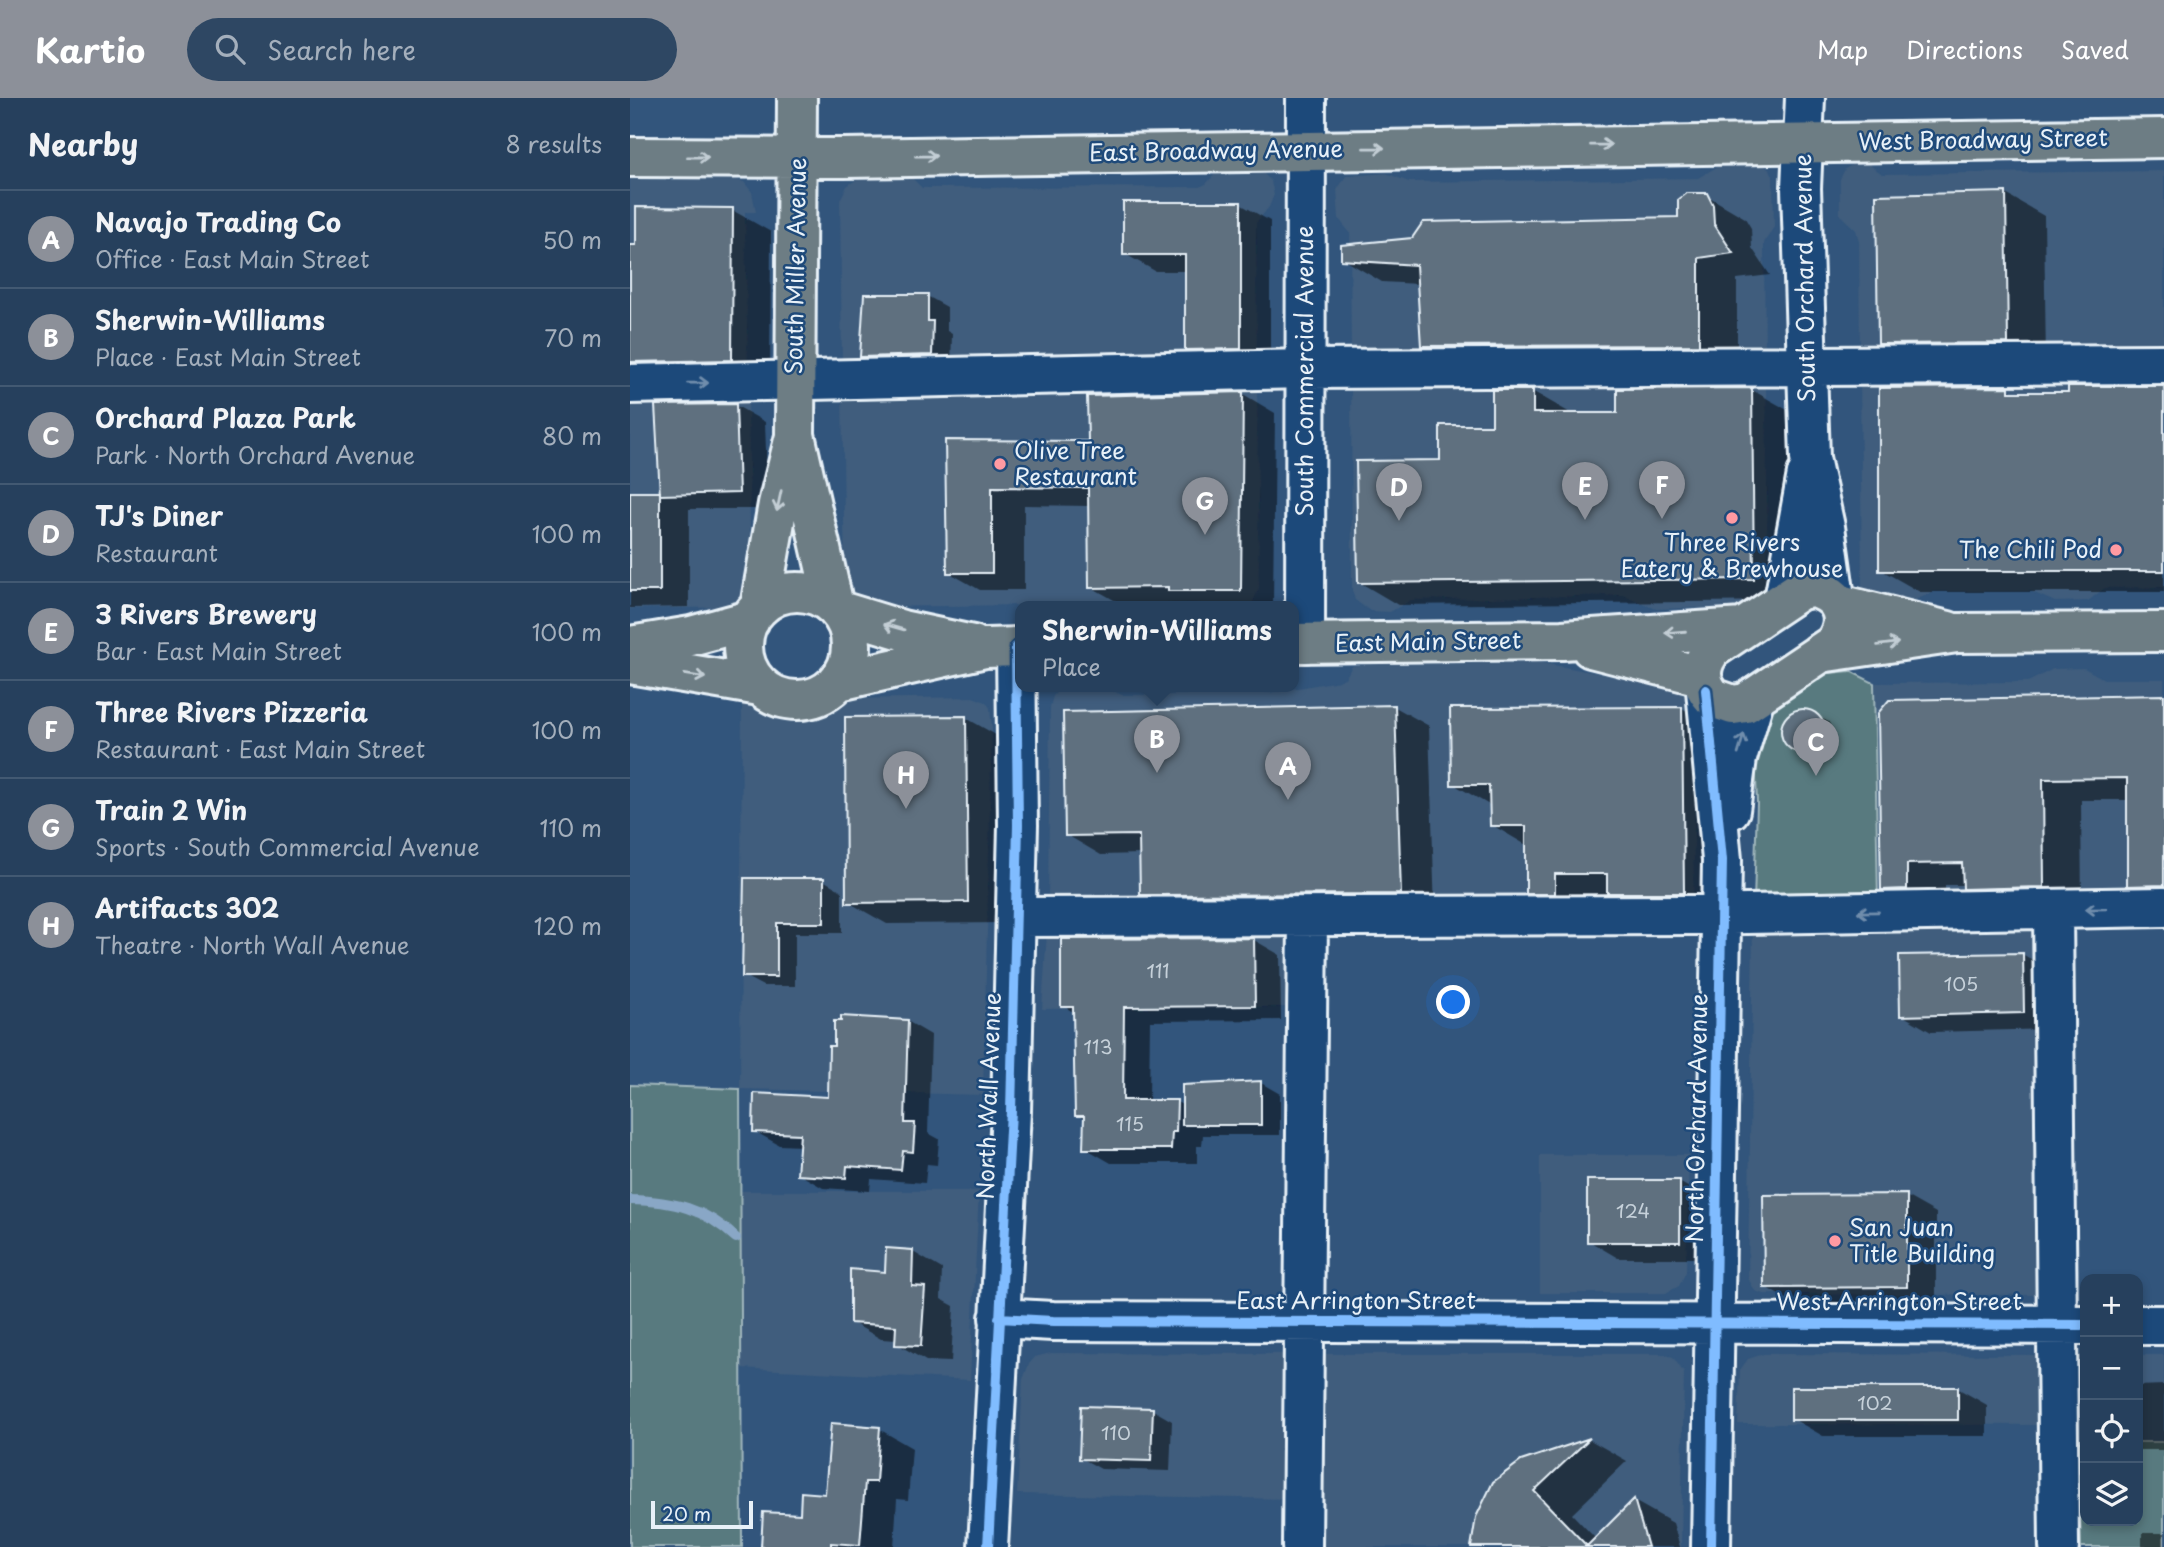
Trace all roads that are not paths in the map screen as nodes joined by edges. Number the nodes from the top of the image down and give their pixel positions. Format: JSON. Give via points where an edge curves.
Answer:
{"nodes":[{"id":1,"x":797,"y":98,"type":"edge"},
{"id":2,"x":1306,"y":98,"type":"edge"},
{"id":3,"x":1805,"y":98,"type":"edge"},
{"id":4,"x":2164,"y":138,"type":"edge"},
{"id":5,"x":1801,"y":142,"type":"junction"},
{"id":6,"x":1306,"y":149,"type":"junction"},
{"id":7,"x":630,"y":157,"type":"edge"},
{"id":8,"x":797,"y":157,"type":"junction"},
{"id":9,"x":2164,"y":364,"type":"edge"},
{"id":10,"x":1806,"y":367,"type":"junction"},
{"id":11,"x":1304,"y":369,"type":"junction"},
{"id":12,"x":794,"y":381,"type":"junction"},
{"id":13,"x":630,"y":384,"type":"edge"},
{"id":14,"x":795,"y":435,"type":"junction"},
{"id":15,"x":1810,"y":458,"type":"junction"},
{"id":16,"x":1784,"y":600,"type":"junction"},
{"id":17,"x":1837,"y":601,"type":"junction"},
{"id":18,"x":837,"y":609,"type":"junction"},
{"id":19,"x":755,"y":613,"type":"junction"},
{"id":20,"x":1743,"y":628,"type":"junction"},
{"id":21,"x":2164,"y":632,"type":"edge"},
{"id":22,"x":1957,"y":633,"type":"junction"},
{"id":23,"x":1562,"y":640,"type":"junction"},
{"id":24,"x":1299,"y":643,"type":"edge"},
{"id":25,"x":630,"y":646,"type":"edge"},
{"id":26,"x":1007,"y":647,"type":"edge"},
{"id":27,"x":1820,"y":653,"type":"junction"},
{"id":28,"x":630,"y":664,"type":"edge"},
{"id":29,"x":839,"y":681,"type":"junction"},
{"id":30,"x":1704,"y":683,"type":"junction"},
{"id":31,"x":760,"y":686,"type":"junction"},
{"id":32,"x":1755,"y":697,"type":"junction"},
{"id":33,"x":1723,"y":860,"type":"junction"},
{"id":34,"x":2164,"y":907,"type":"edge"},
{"id":35,"x":2053,"y":909,"type":"junction"},
{"id":36,"x":1722,"y":914,"type":"junction"},
{"id":37,"x":1016,"y":917,"type":"junction"},
{"id":38,"x":1308,"y":917,"type":"junction"},
{"id":39,"x":999,"y":1318,"type":"junction"},
{"id":40,"x":1304,"y":1322,"type":"junction"},
{"id":41,"x":1713,"y":1322,"type":"junction"},
{"id":42,"x":2071,"y":1324,"type":"edge"},
{"id":43,"x":2143,"y":1325,"type":"edge"},
{"id":44,"x":2164,"y":1325,"type":"edge"},
{"id":45,"x":988,"y":1547,"type":"edge"},
{"id":46,"x":1302,"y":1547,"type":"edge"},
{"id":47,"x":1712,"y":1547,"type":"edge"},
{"id":48,"x":2059,"y":1547,"type":"edge"}],
"edges":[{"from":1,"to":8,"type":"main road","name":"South Miller Avenue"},
{"from":2,"to":6,"type":"street","name":"South Commercial Avenue"},
{"from":3,"to":5,"type":"street","name":"South Orchard Avenue"},
{"from":4,"to":5,"type":"main road","name":"West Broadway Street"},
{"from":6,"to":5,"type":"main road","name":"East Broadway Avenue","one_way":true},
{"from":5,"to":10,"type":"street","name":"South Orchard Avenue"},
{"from":8,"to":6,"type":"main road","name":"East Broadway Avenue","one_way":true},
{"from":6,"to":11,"type":"street","name":"South Commercial Avenue"},
{"from":7,"to":8,"type":"main road","name":"East Broadway Avenue","one_way":true},
{"from":8,"to":12,"type":"main road","name":"South Miller Avenue"},
{"from":9,"to":10,"type":"street"},
{"from":10,"to":11,"type":"street"},
{"from":10,"to":15,"type":"street","name":"South Orchard Avenue"},
{"from":11,"to":12,"type":"street"},
{"from":11,"to":24,"type":"street","name":"South Commercial Avenue"},
{"from":13,"to":12,"type":"street","one_way":true},
{"from":12,"to":14,"type":"main road","name":"South Miller Avenue"},
{"from":14,"to":18,"type":"main road","name":"South Miller Avenue"},
{"from":14,"to":19,"type":"main road","name":"South Miller Avenue","one_way":true},
{"from":15,"to":16,"type":"street","name":"South Orchard Avenue"},
{"from":15,"to":17,"type":"street","name":"South Orchard Avenue"},
{"from":16,"to":17,"type":"main road","via":[[1812,588]]},
{"from":16,"to":20,"type":"main road"},
{"from":17,"to":22,"type":"main road"},
{"from":17,"to":27,"type":"main road","via":[[1844,621],[1841,634]]},
{"from":18,"to":19,"type":"main road","via":[[822,598],[796,592],[771,599]]},
{"from":26,"to":18,"type":"main road","one_way":true,"via":[[902,630]]},
{"from":18,"to":29,"type":"main road","via":[[851,639],[851,654]]},
{"from":19,"to":25,"type":"main road","via":[[691,636]]},
{"from":19,"to":31,"type":"main road","via":[[743,647],[748,668]]},
{"from":20,"to":23,"type":"main road","name":"East Main Street","one_way":true},
{"from":20,"to":30,"type":"main road","via":[[1712,649],[1703,661]]},
{"from":21,"to":22,"type":"main road"},
{"from":27,"to":22,"type":"main road","one_way":true},
{"from":23,"to":24,"type":"main road","name":"East Main Street"},
{"from":23,"to":30,"type":"main road","name":"East Main Street"},
{"from":26,"to":29,"type":"main road"},
{"from":26,"to":37,"type":"street","name":"North Wall Avenue"},
{"from":27,"to":32,"type":"main road"},
{"from":28,"to":31,"type":"main road","one_way":true},
{"from":29,"to":31,"type":"main road","via":[[815,698],[800,700],[779,697]]},
{"from":30,"to":32,"type":"main road","name":"East Main Street","via":[[1721,703],[1733,705]]},
{"from":30,"to":33,"type":"street","name":"North Orchard Avenue"},
{"from":33,"to":32,"type":"street","name":"North Orchard Avenue","one_way":true,"via":[[1737,758]]},
{"from":33,"to":36,"type":"street","name":"North Orchard Avenue"},
{"from":34,"to":35,"type":"street","one_way":true},
{"from":35,"to":36,"type":"street","one_way":true},
{"from":35,"to":42,"type":"street"},
{"from":36,"to":38,"type":"street"},
{"from":36,"to":41,"type":"street","name":"North Orchard Avenue"},
{"from":37,"to":38,"type":"street"},
{"from":37,"to":39,"type":"street","name":"North Wall Avenue"},
{"from":38,"to":40,"type":"street"},
{"from":39,"to":40,"type":"street","name":"East Arrington Street"},
{"from":39,"to":45,"type":"street","name":"North Wall Avenue"},
{"from":40,"to":41,"type":"street","name":"East Arrington Street"},
{"from":40,"to":46,"type":"street"},
{"from":41,"to":42,"type":"street","name":"West Arrington Street"},
{"from":41,"to":47,"type":"street","name":"North Orchard Avenue"},
{"from":42,"to":48,"type":"street"},
{"from":43,"to":44,"type":"street"}]}
